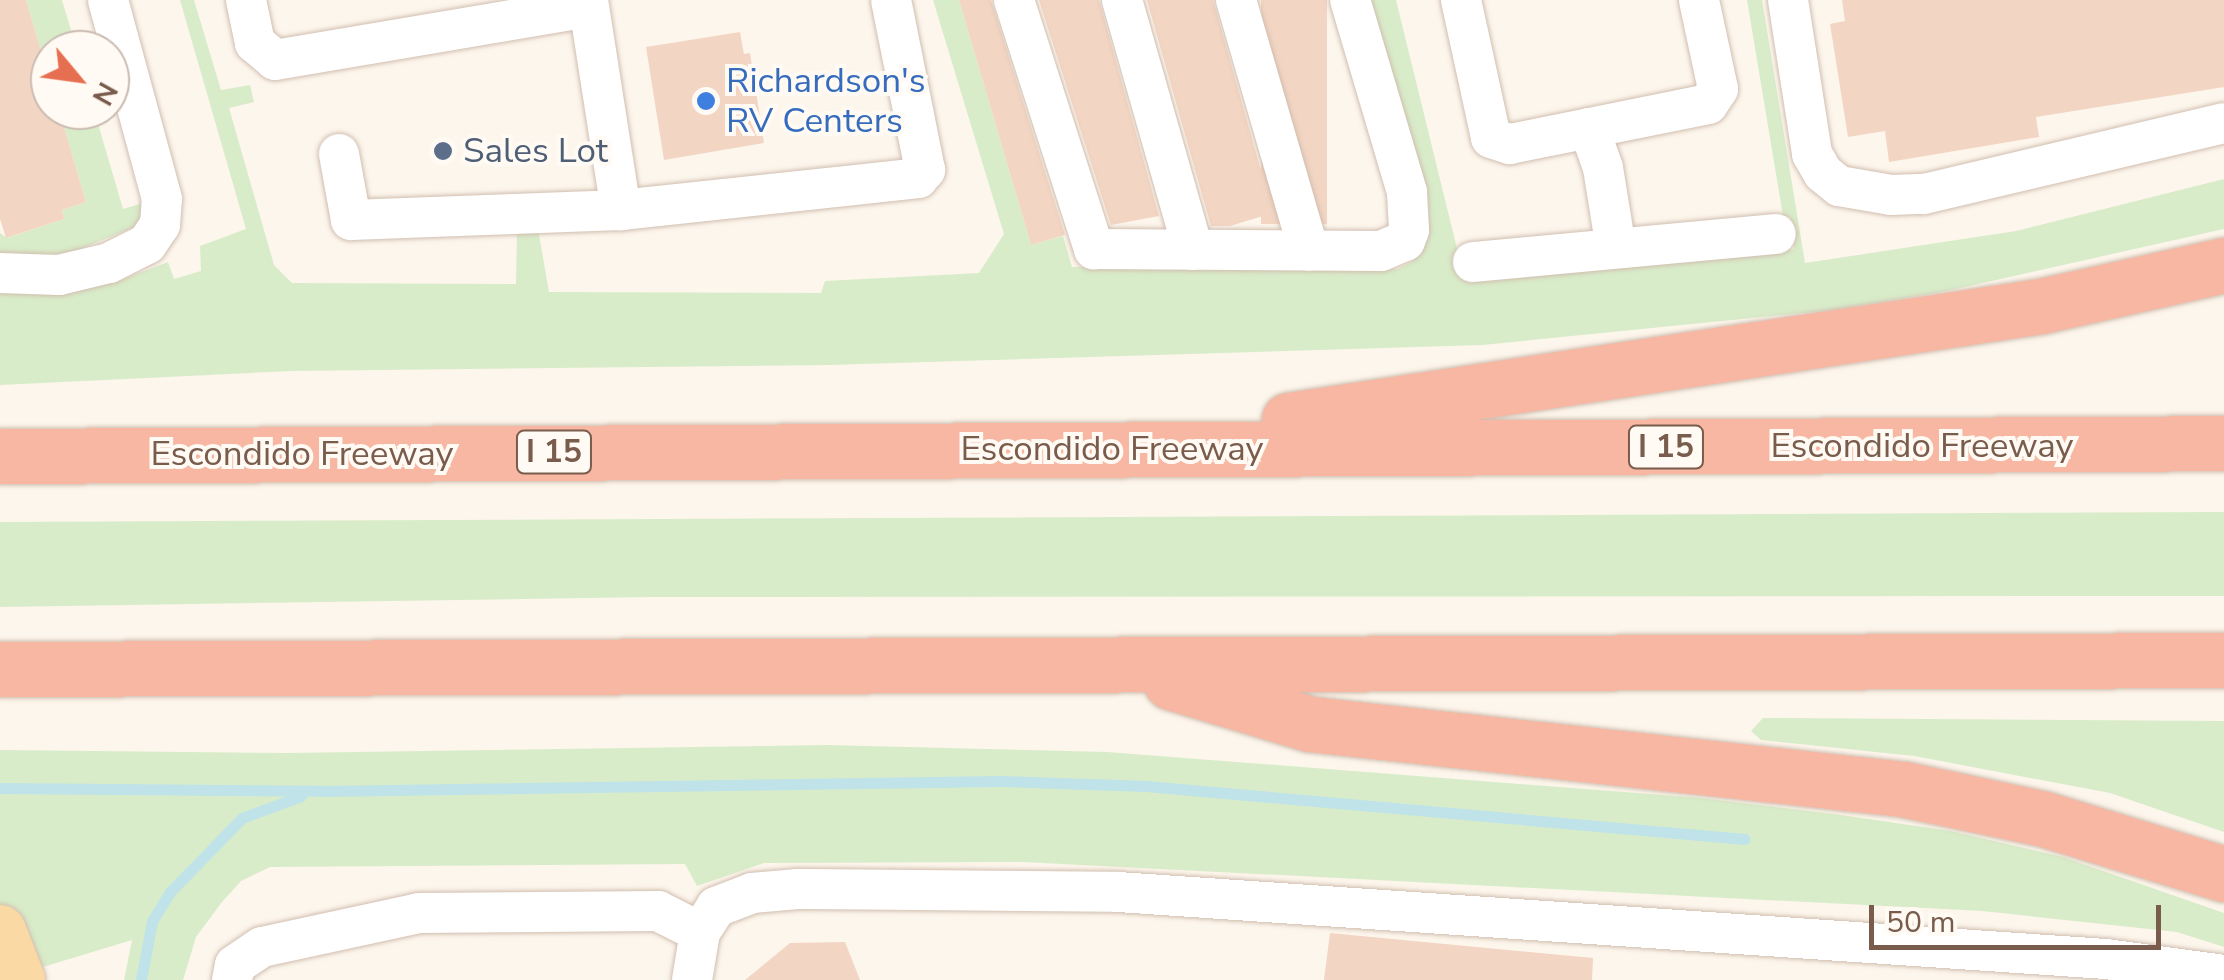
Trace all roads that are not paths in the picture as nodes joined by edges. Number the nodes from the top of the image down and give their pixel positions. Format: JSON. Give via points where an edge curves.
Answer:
{"nodes":[{"id":1,"x":108,"y":0,"type":"edge"},
{"id":2,"x":246,"y":0,"type":"edge"},
{"id":3,"x":890,"y":0,"type":"edge"},
{"id":4,"x":1014,"y":0,"type":"edge"},
{"id":5,"x":1122,"y":0,"type":"edge"},
{"id":6,"x":1236,"y":0,"type":"edge"},
{"id":7,"x":1350,"y":0,"type":"edge"},
{"id":8,"x":1462,"y":0,"type":"edge"},
{"id":9,"x":1699,"y":0,"type":"edge"},
{"id":10,"x":1788,"y":0,"type":"edge"},
{"id":11,"x":588,"y":4,"type":"edge"},
{"id":12,"x":2224,"y":124,"type":"edge"},
{"id":13,"x":1589,"y":128,"type":"junction"},
{"id":14,"x":339,"y":154,"type":"dead end"},
{"id":15,"x":622,"y":210,"type":"junction"},
{"id":16,"x":1776,"y":234,"type":"dead end"},
{"id":17,"x":1616,"y":248,"type":"junction"},
{"id":18,"x":1192,"y":250,"type":"junction"},
{"id":19,"x":1308,"y":250,"type":"junction"},
{"id":20,"x":1473,"y":262,"type":"dead end"},
{"id":21,"x":2224,"y":265,"type":"edge"},
{"id":22,"x":0,"y":273,"type":"edge"},
{"id":23,"x":2224,"y":443,"type":"edge"},
{"id":24,"x":1108,"y":448,"type":"junction"},
{"id":25,"x":0,"y":456,"type":"edge"},
{"id":26,"x":2224,"y":660,"type":"edge"},
{"id":27,"x":1121,"y":666,"type":"junction"},
{"id":28,"x":0,"y":669,"type":"edge"},
{"id":29,"x":2224,"y":874,"type":"edge"},
{"id":30,"x":0,"y":932,"type":"edge"},
{"id":31,"x":700,"y":932,"type":"junction"},
{"id":32,"x":2224,"y":976,"type":"edge"},
{"id":33,"x":19,"y":980,"type":"edge"},
{"id":34,"x":232,"y":980,"type":"edge"},
{"id":35,"x":692,"y":980,"type":"edge"}],
"edges":[{"from":1,"to":22,"type":"lane","via":[[162,199],[160,225],[147,244],[109,263],[59,276]]},
{"from":2,"to":11,"type":"lane","via":[[255,44],[275,60]]},
{"from":3,"to":15,"type":"lane","via":[[924,170],[918,178]]},
{"from":4,"to":18,"type":"lane","via":[[1090,244]]},
{"from":5,"to":18,"type":"lane"},
{"from":6,"to":19,"type":"lane"},
{"from":7,"to":19,"type":"lane","via":[[1406,192],[1409,230],[1398,248]]},
{"from":8,"to":13,"type":"lane","via":[[1491,138],[1510,144]]},
{"from":9,"to":13,"type":"lane","via":[[1716,97]]},
{"from":10,"to":12,"type":"lane","via":[[1812,154],[1839,186],[1924,194]]},
{"from":11,"to":15,"type":"lane"},
{"from":13,"to":17,"type":"lane"},
{"from":14,"to":15,"type":"lane","via":[[351,220]]},
{"from":16,"to":17,"type":"lane"},
{"from":17,"to":20,"type":"lane"},
{"from":18,"to":19,"type":"lane"},
{"from":21,"to":24,"type":"highway","via":[[2040,306]]},
{"from":23,"to":24,"type":"highway","name":"Escondido Freeway","number":"I 15"},
{"from":24,"to":25,"type":"highway","name":"Escondido Freeway","number":"I 15"},
{"from":26,"to":27,"type":"highway"},
{"from":27,"to":28,"type":"highway"},
{"from":27,"to":29,"type":"highway","via":[[1310,724],[1903,790],[2044,819]]},
{"from":30,"to":33,"type":"main road"},
{"from":31,"to":32,"type":"lane","via":[[716,907],[752,893],[1118,892],[2106,958]]},
{"from":31,"to":34,"type":"lane","via":[[658,911],[419,914],[262,947],[235,965]]},
{"from":31,"to":35,"type":"lane"}]}
